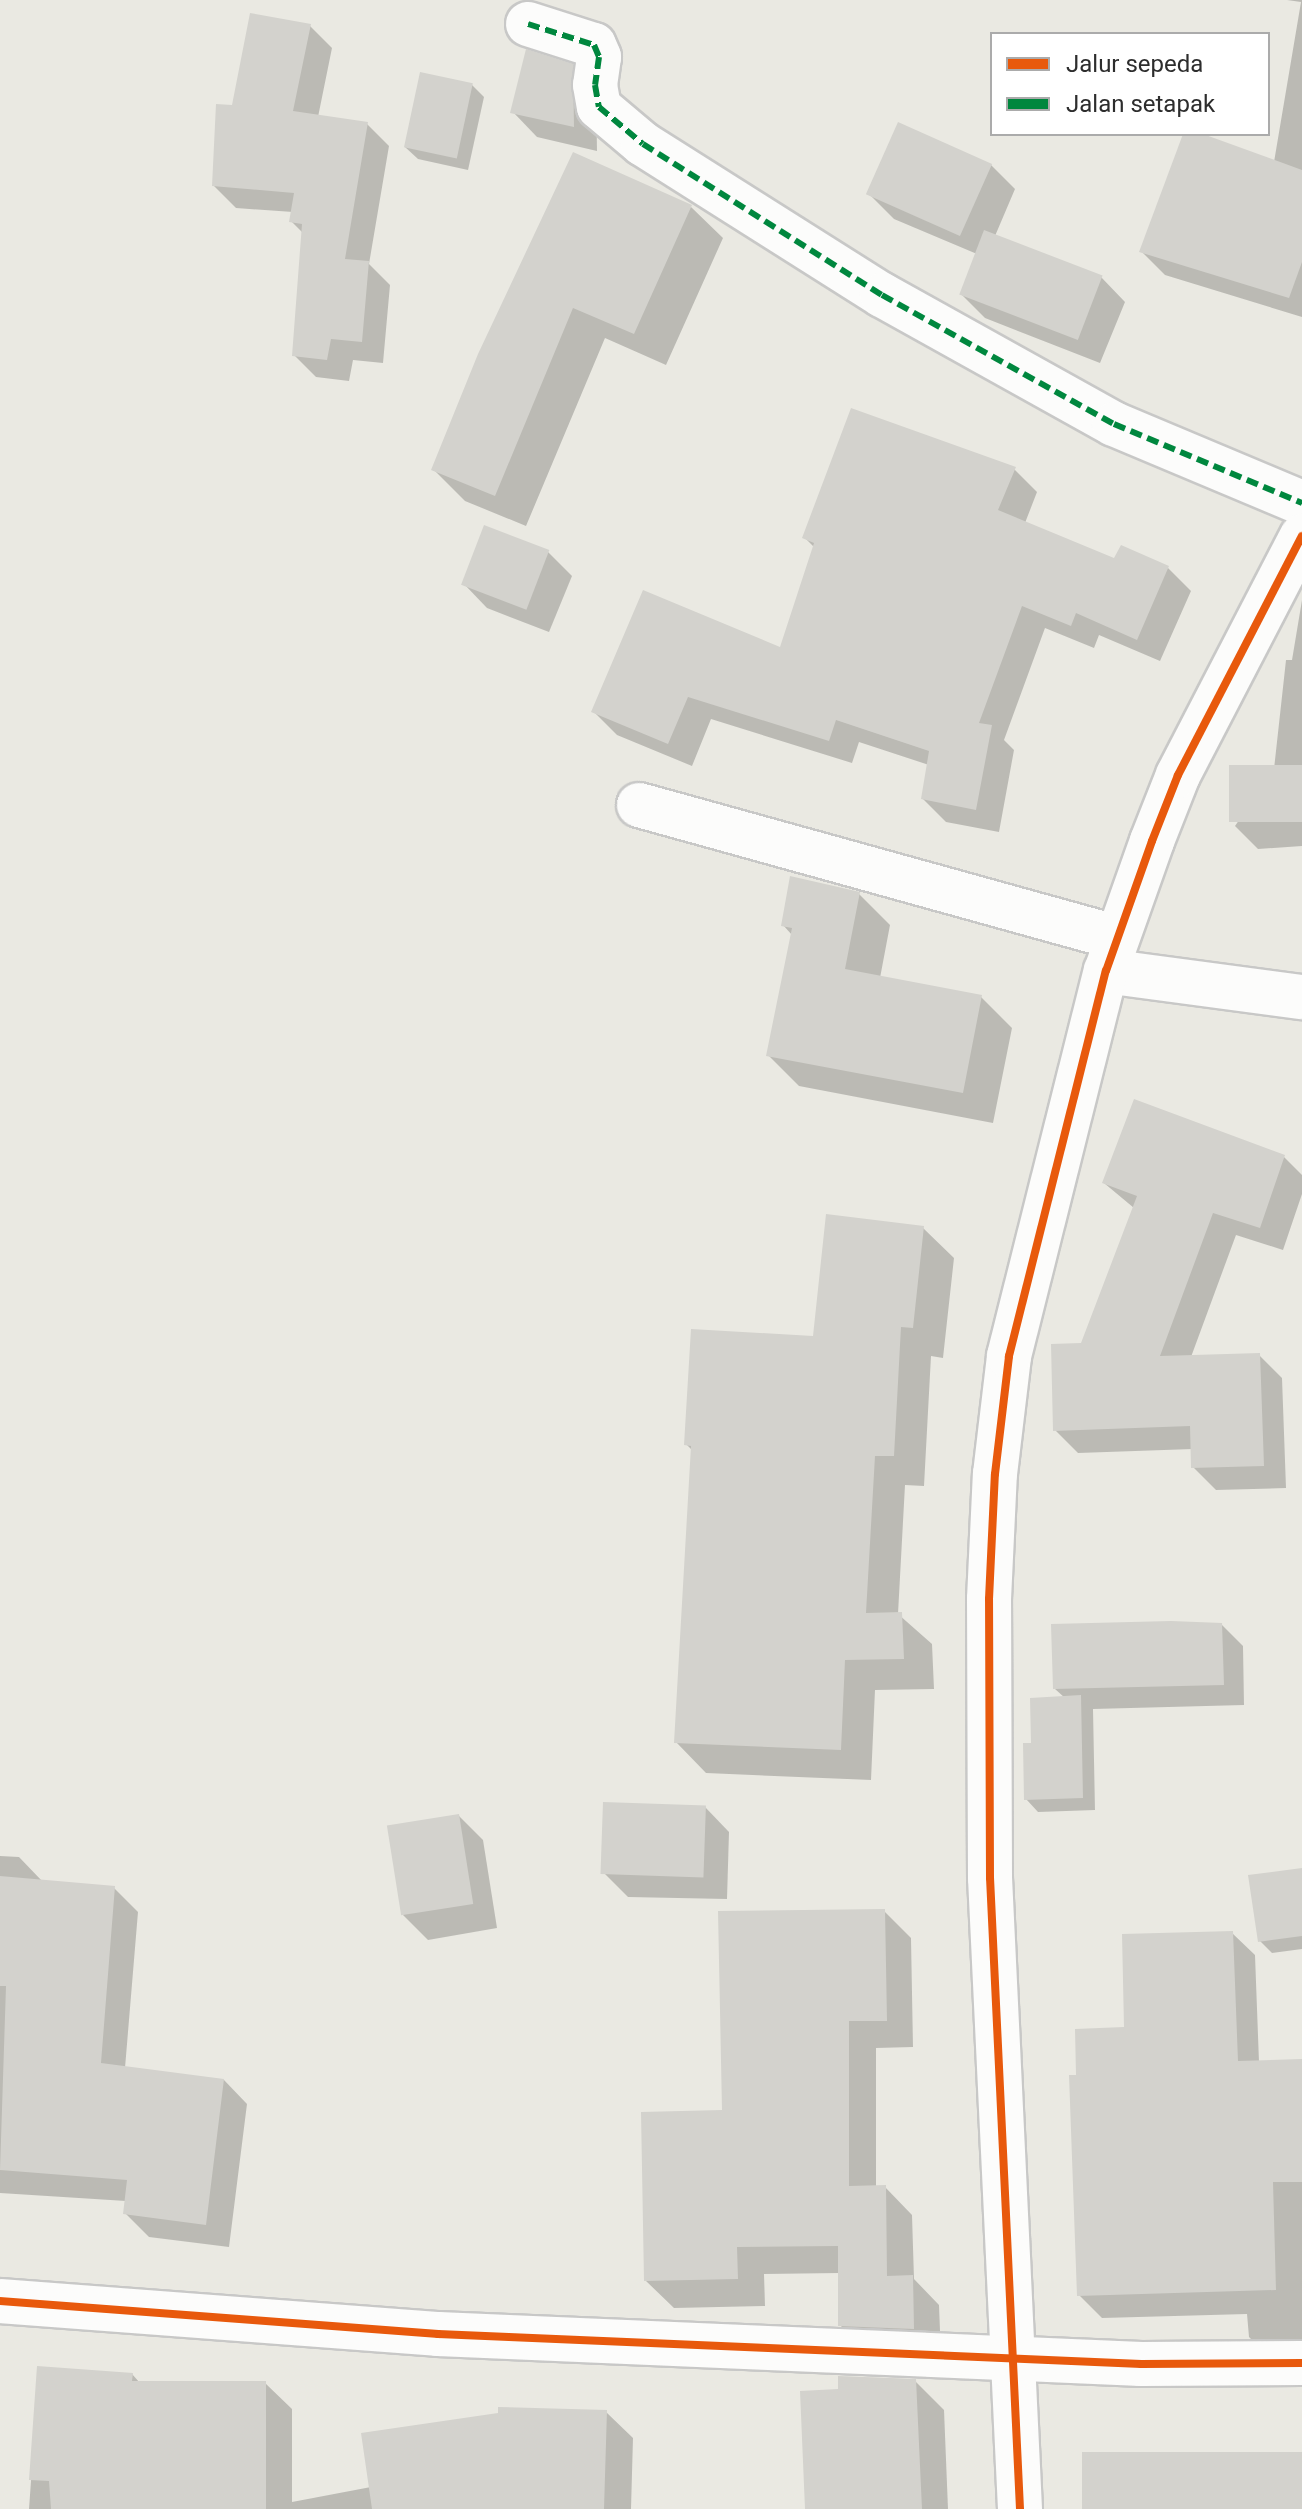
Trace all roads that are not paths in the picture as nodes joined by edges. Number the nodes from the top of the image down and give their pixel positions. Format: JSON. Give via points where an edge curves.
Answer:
{"nodes":[{"id":1,"x":528,"y":24,"type":"dead end"},
{"id":2,"x":1302,"y":503,"type":"edge"},
{"id":3,"x":1302,"y":536,"type":"edge"},
{"id":4,"x":639,"y":805,"type":"dead end"},
{"id":5,"x":1112,"y":954,"type":"junction"},
{"id":6,"x":1302,"y":997,"type":"edge"},
{"id":7,"x":0,"y":2301,"type":"edge"},
{"id":8,"x":1012,"y":2359,"type":"junction"},
{"id":9,"x":1302,"y":2363,"type":"edge"},
{"id":10,"x":1020,"y":2509,"type":"edge"}],
"edges":[{"from":1,"to":2,"type":"street","via":[[594,45],[599,57],[599,107],[643,144],[882,295],[1114,424]]},
{"from":3,"to":5,"type":"street","via":[[1178,775]]},
{"from":4,"to":5,"type":"street"},
{"from":5,"to":6,"type":"street"},
{"from":5,"to":8,"type":"street","via":[[1009,1356],[995,1474],[989,1599],[990,1878]]},
{"from":7,"to":8,"type":"street","via":[[438,2334]]},
{"from":8,"to":9,"type":"street"},
{"from":8,"to":10,"type":"street"}]}
